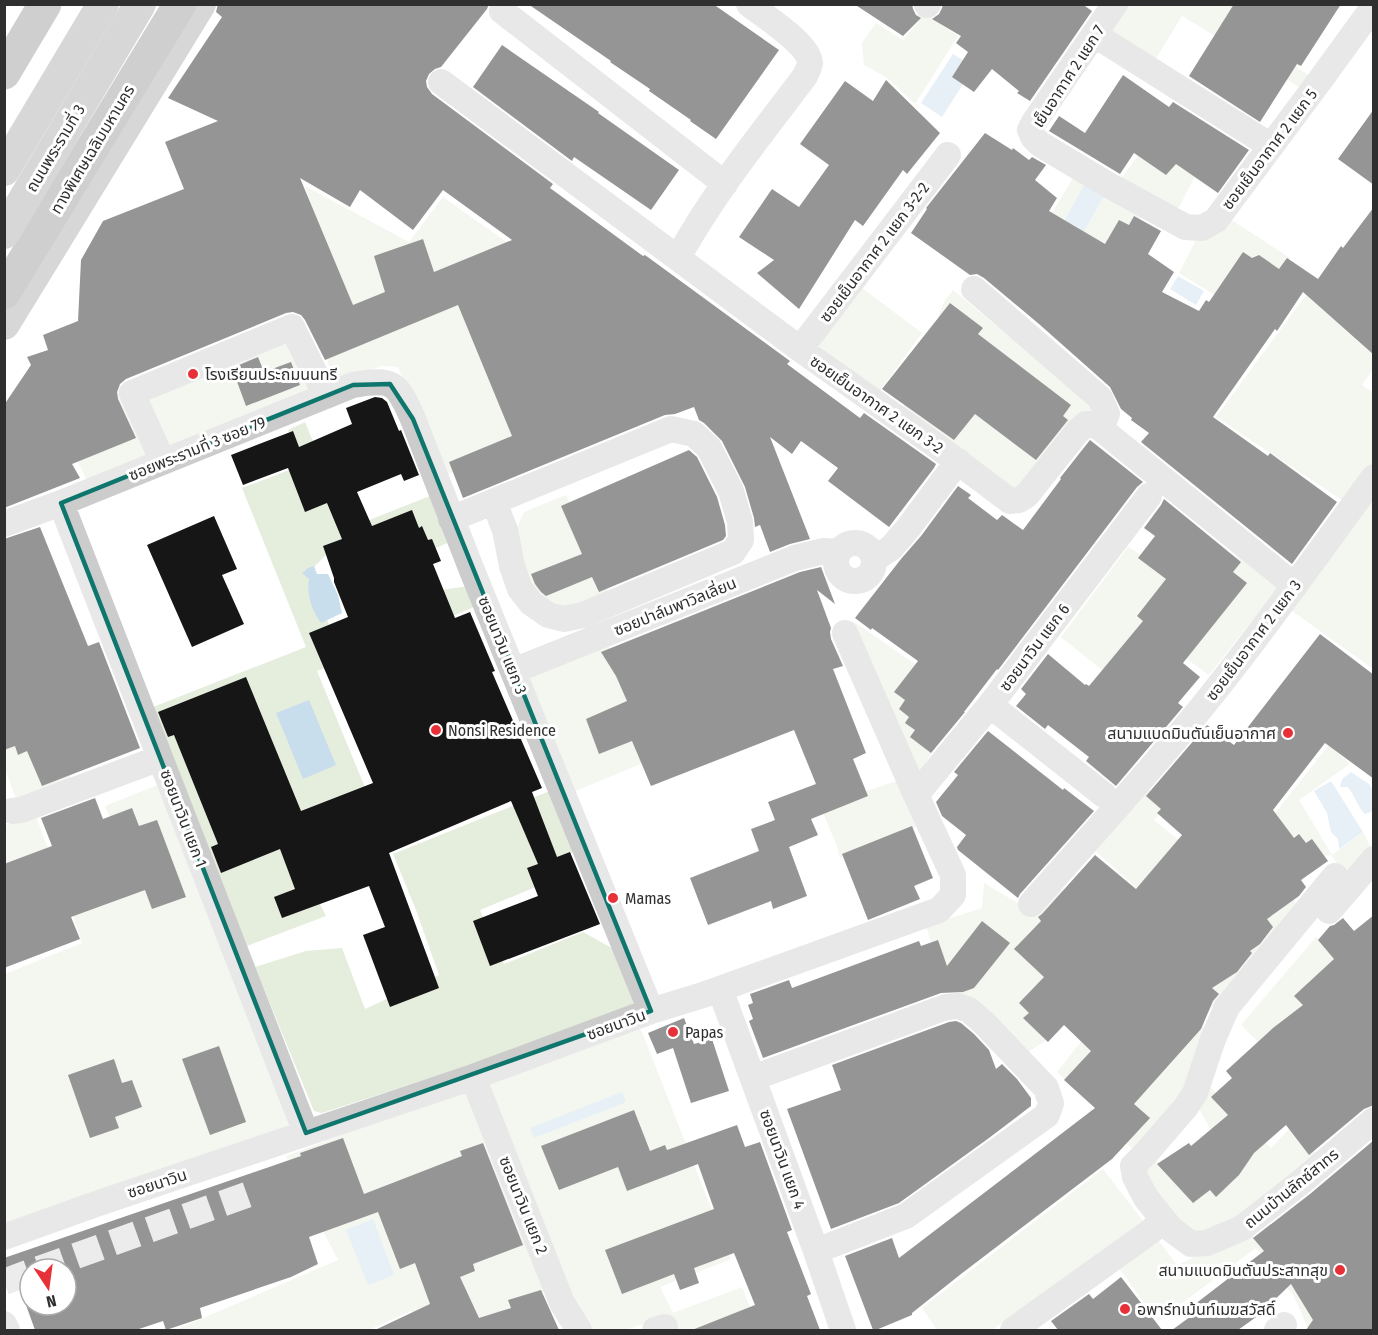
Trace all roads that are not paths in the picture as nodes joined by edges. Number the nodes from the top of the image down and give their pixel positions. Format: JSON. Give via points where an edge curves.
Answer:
{"nodes":[{"id":1,"x":36,"y":4,"type":"edge"},
{"id":2,"x":45,"y":4,"type":"edge"},
{"id":3,"x":91,"y":4,"type":"edge"},
{"id":4,"x":103,"y":4,"type":"edge"},
{"id":5,"x":140,"y":4,"type":"edge"},
{"id":6,"x":180,"y":4,"type":"edge"},
{"id":7,"x":200,"y":4,"type":"edge"},
{"id":8,"x":749,"y":4,"type":"edge"},
{"id":9,"x":1116,"y":4,"type":"edge"},
{"id":10,"x":1374,"y":6,"type":"edge"},
{"id":11,"x":502,"y":11,"type":"dead end"},
{"id":12,"x":1095,"y":35,"type":"junction"},
{"id":13,"x":4,"y":58,"type":"edge"},
{"id":14,"x":4,"y":74,"type":"edge"},
{"id":15,"x":441,"y":82,"type":"dead end"},
{"id":16,"x":1271,"y":146,"type":"junction"},
{"id":17,"x":4,"y":149,"type":"edge"},
{"id":18,"x":948,"y":155,"type":"dead end"},
{"id":19,"x":4,"y":170,"type":"edge"},
{"id":20,"x":1105,"y":183,"type":"joint"},
{"id":21,"x":725,"y":184,"type":"junction"},
{"id":22,"x":4,"y":226,"type":"edge"},
{"id":23,"x":4,"y":233,"type":"edge"},
{"id":24,"x":678,"y":258,"type":"junction"},
{"id":25,"x":974,"y":289,"type":"dead end"},
{"id":26,"x":4,"y":293,"type":"edge"},
{"id":27,"x":4,"y":324,"type":"edge"},
{"id":28,"x":800,"y":349,"type":"junction"},
{"id":29,"x":390,"y":384,"type":"joint"},
{"id":30,"x":326,"y":396,"type":"junction"},
{"id":31,"x":1101,"y":429,"type":"junction"},
{"id":32,"x":958,"y":461,"type":"junction"},
{"id":33,"x":163,"y":462,"type":"junction"},
{"id":34,"x":1374,"y":477,"type":"edge"},
{"id":35,"x":1149,"y":496,"type":"dead end"},
{"id":36,"x":494,"y":502,"type":"junction"},
{"id":37,"x":61,"y":503,"type":"junction"},
{"id":38,"x":451,"y":519,"type":"junction"},
{"id":39,"x":4,"y":524,"type":"edge"},
{"id":40,"x":1295,"y":586,"type":"junction"},
{"id":41,"x":845,"y":633,"type":"dead end"},
{"id":42,"x":513,"y":671,"type":"junction"},
{"id":43,"x":990,"y":705,"type":"junction"},
{"id":44,"x":160,"y":758,"type":"junction"},
{"id":45,"x":916,"y":795,"type":"junction"},
{"id":46,"x":1104,"y":795,"type":"dead end"},
{"id":47,"x":12,"y":811,"type":"dead end"},
{"id":48,"x":1371,"y":868,"type":"edge"},
{"id":49,"x":1335,"y":876,"type":"dead end"},
{"id":50,"x":1031,"y":904,"type":"dead end"},
{"id":51,"x":720,"y":989,"type":"junction"},
{"id":52,"x":651,"y":1011,"type":"junction"},
{"id":53,"x":1215,"y":1034,"type":"junction"},
{"id":54,"x":473,"y":1077,"type":"junction"},
{"id":55,"x":753,"y":1078,"type":"junction"},
{"id":56,"x":1374,"y":1120,"type":"edge"},
{"id":57,"x":306,"y":1133,"type":"junction"},
{"id":58,"x":1164,"y":1220,"type":"junction"},
{"id":59,"x":4,"y":1237,"type":"edge"},
{"id":60,"x":816,"y":1251,"type":"junction"},
{"id":61,"x":4,"y":1324,"type":"edge"},
{"id":62,"x":7,"y":1330,"type":"edge"},
{"id":63,"x":579,"y":1330,"type":"edge"},
{"id":64,"x":843,"y":1330,"type":"edge"},
{"id":65,"x":1012,"y":1330,"type":"edge"}],
"edges":[{"from":1,"to":13,"type":"main road"},
{"from":2,"to":14,"type":"highway"},
{"from":3,"to":17,"type":"main road"},
{"from":4,"to":19,"type":"main road","name":"ถนนพระรามที่ 3"},
{"from":5,"to":22,"type":"main road","name":"ถนนพระรามที่ 3"},
{"from":5,"to":23,"type":"main road","name":"ถนนพระรามที่ 3","bridge":true},
{"from":6,"to":26,"type":"highway","name":"ทางพิเศษเฉลิมมหานคร"},
{"from":7,"to":27,"type":"main road"},
{"from":8,"to":21,"type":"street","via":[[806,50],[810,63],[805,76]]},
{"from":9,"to":12,"type":"street","name":"เย็นอากาศ 2 แยก 7"},
{"from":10,"to":16,"type":"street","name":"ซอยเย็นอากาศ 2 แยก 5"},
{"from":11,"to":21,"type":"street"},
{"from":12,"to":16,"type":"street"},
{"from":12,"to":20,"type":"street","name":"เย็นอากาศ 2 แยก 7","via":[[1030,129],[1040,144]]},
{"from":15,"to":24,"type":"street","name":"ซอยเย็นอากาศ 2 แยก 3-2"},
{"from":16,"to":20,"type":"street","name":"ซอยเย็นอากาศ 2 แยก 5","via":[[1216,220],[1202,228],[1185,227]]},
{"from":18,"to":28,"type":"street","name":"ซอยเย็นอากาศ 2 แยก 3-2-2"},
{"from":21,"to":24,"type":"street"},
{"from":24,"to":28,"type":"street","name":"ซอยเย็นอากาศ 2 แยก 3-2"},
{"from":25,"to":31,"type":"street","via":[[1100,398],[1107,414]]},
{"from":28,"to":32,"type":"street","name":"ซอยเย็นอากาศ 2 แยก 3-2"},
{"from":29,"to":30,"type":"street","name":"ซอยพระรามที่ 3 ซอย 79","via":[[382,381],[353,385]]},
{"from":29,"to":38,"type":"street","name":"ซอยนาวิน แยก 3","via":[[404,399]]},
{"from":30,"to":33,"type":"street","name":"ซอยพระรามที่ 3 ซอย 79"},
{"from":30,"to":33,"type":"street","via":[[292,327],[132,393]]},
{"from":31,"to":32,"type":"street","name":"ซอยเย็นอากาศ 2 แยก 3-2","via":[[1086,424],[1019,500],[1010,501]]},
{"from":31,"to":40,"type":"street"},
{"from":32,"to":42,"type":"street","name":"ซอยปาล์มพาวิลเลี่ยน","via":[[897,541],[874,559],[858,543],[840,552],[824,551],[795,558]]},
{"from":33,"to":37,"type":"street","name":"ซอยพระรามที่ 3 ซอย 79"},
{"from":34,"to":40,"type":"street","name":"ซอยเย็นอากาศ 2 แยก 3"},
{"from":35,"to":43,"type":"street","name":"ซอยนาวิน แยก 6"},
{"from":36,"to":36,"type":"street","via":[[520,589],[548,615],[564,619],[583,615],[733,552],[741,540],[731,491],[709,448],[694,434],[671,429]]},
{"from":36,"to":38,"type":"street"},
{"from":37,"to":39,"type":"street","name":"ซอยพระรามที่ 3 ซอย 79"},
{"from":37,"to":44,"type":"street","name":"ซอยนาวิน แยก 1"},
{"from":38,"to":42,"type":"street","name":"ซอยนาวิน แยก 3"},
{"from":40,"to":50,"type":"street","name":"ซอยเย็นอากาศ 2 แยก 3","via":[[1209,699]]},
{"from":41,"to":45,"type":"street","name":"ซอยนาวิน"},
{"from":42,"to":52,"type":"street","name":"ซอยนาวิน แยก 3"},
{"from":43,"to":45,"type":"street","name":"ซอยนาวิน แยก 6"},
{"from":43,"to":46,"type":"street"},
{"from":44,"to":47,"type":"street"},
{"from":44,"to":57,"type":"street","name":"ซอยนาวิน แยก 1"},
{"from":45,"to":51,"type":"street","name":"ซอยนาวิน","via":[[953,875],[953,895],[939,910]]},
{"from":48,"to":53,"type":"street","via":[[1237,1020]]},
{"from":49,"to":53,"type":"street","name":"ถนนบ้านลักซ์สาทร","via":[[1227,1007]]},
{"from":51,"to":52,"type":"street","name":"ซอยนาวิน"},
{"from":51,"to":55,"type":"street","name":"ซอยนาวิน แยก 4"},
{"from":52,"to":54,"type":"street","name":"ซอยนาวิน"},
{"from":53,"to":58,"type":"street","name":"ถนนบ้านลักซ์สาทร","via":[[1195,1093],[1133,1166],[1146,1198]]},
{"from":54,"to":57,"type":"street","name":"ซอยนาวิน"},
{"from":54,"to":63,"type":"street","name":"ซอยนาวิน แยก 2","via":[[562,1303]]},
{"from":55,"to":60,"type":"street","name":"ซอยนาวิน แยก 4"},
{"from":55,"to":60,"type":"street","via":[[946,1007],[958,1006],[984,1023],[1046,1088],[1052,1103],[1047,1115],[906,1216]]},
{"from":56,"to":58,"type":"street","name":"ถนนบ้านลักซ์สาทร","via":[[1242,1228],[1191,1244]]},
{"from":57,"to":59,"type":"street","name":"ซอยนาวิน"},
{"from":58,"to":65,"type":"street"},
{"from":60,"to":64,"type":"street","name":"ซอยนาวิน แยก 4"},
{"from":61,"to":62,"type":"street"}]}
